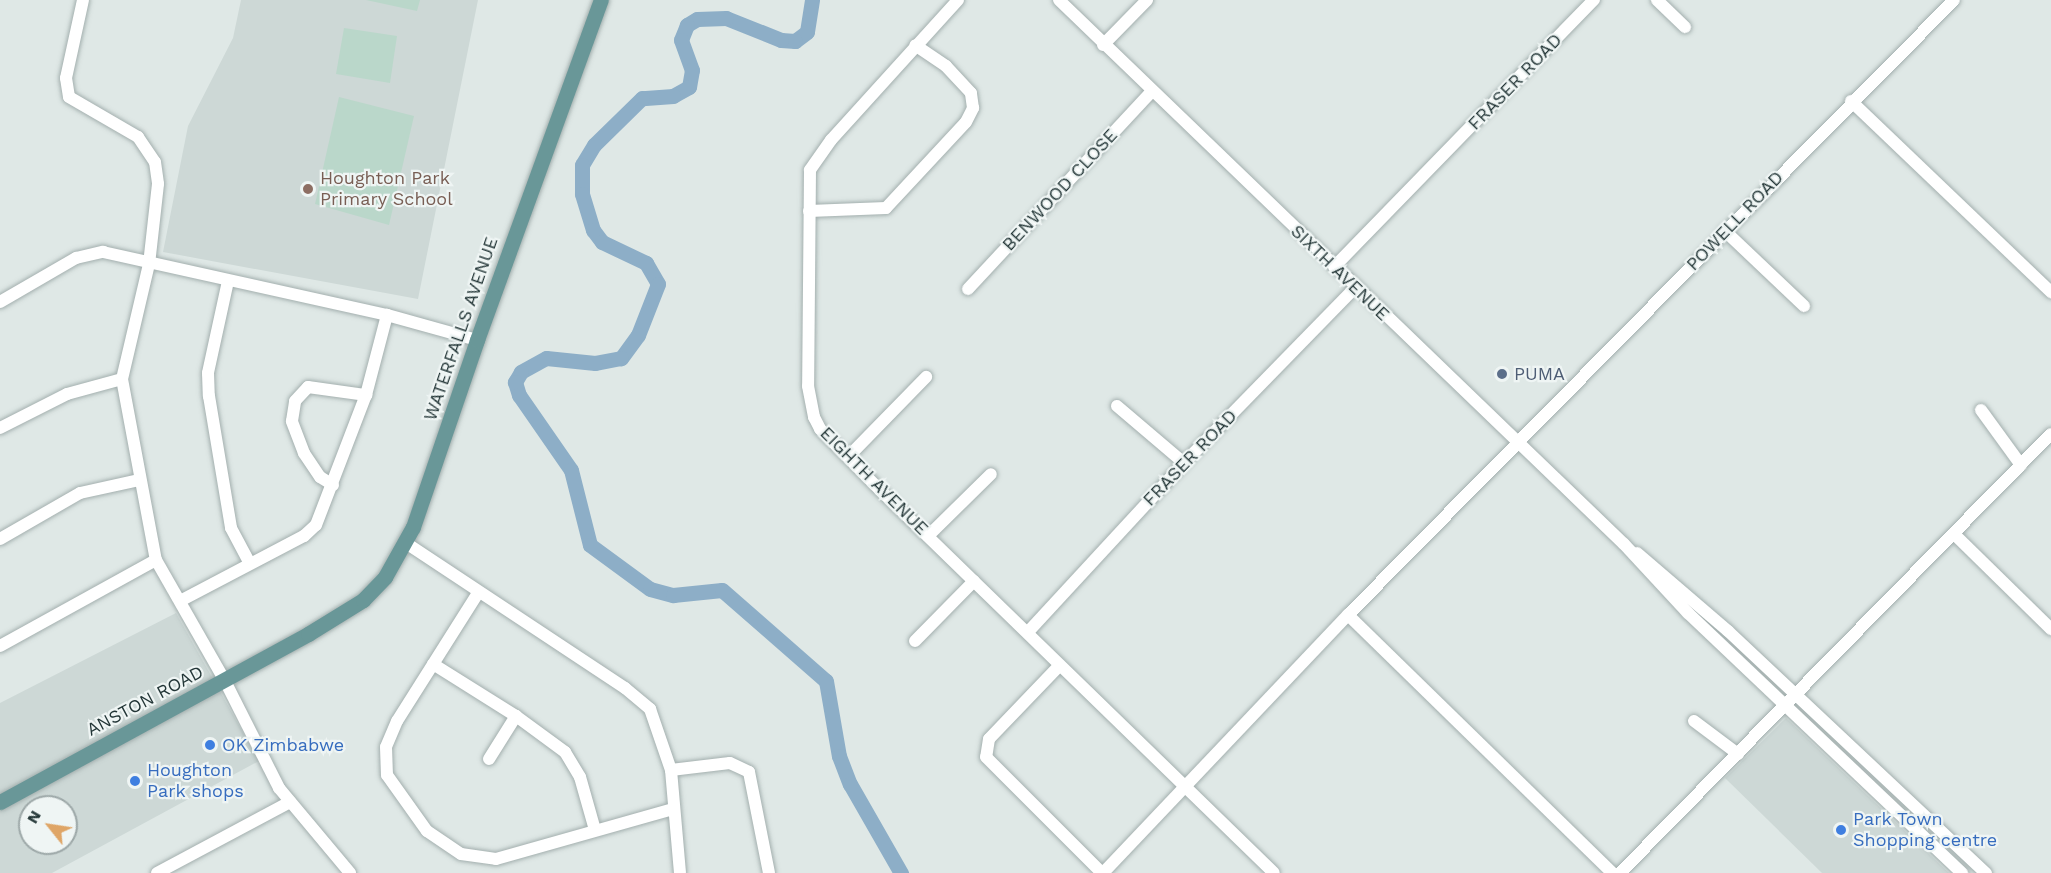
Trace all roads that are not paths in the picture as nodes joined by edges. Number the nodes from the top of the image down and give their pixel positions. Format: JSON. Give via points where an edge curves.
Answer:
{"nodes":[{"id":1,"x":83,"y":0,"type":"edge"},
{"id":2,"x":602,"y":0,"type":"edge"},
{"id":3,"x":958,"y":0,"type":"edge"},
{"id":4,"x":1059,"y":0,"type":"edge"},
{"id":5,"x":1147,"y":0,"type":"edge"},
{"id":6,"x":1594,"y":0,"type":"edge"},
{"id":7,"x":1656,"y":0,"type":"edge"},
{"id":8,"x":1954,"y":0,"type":"edge"},
{"id":9,"x":1685,"y":27,"type":"dead end"},
{"id":10,"x":915,"y":45,"type":"junction"},
{"id":11,"x":1104,"y":45,"type":"junction"},
{"id":12,"x":1150,"y":92,"type":"junction"},
{"id":13,"x":1851,"y":101,"type":"junction"},
{"id":14,"x":810,"y":211,"type":"junction"},
{"id":15,"x":1725,"y":231,"type":"junction"},
{"id":16,"x":149,"y":264,"type":"junction"},
{"id":17,"x":1334,"y":267,"type":"junction"},
{"id":18,"x":228,"y":281,"type":"junction"},
{"id":19,"x":1356,"y":287,"type":"junction"},
{"id":20,"x":968,"y":289,"type":"dead end"},
{"id":21,"x":2051,"y":292,"type":"edge"},
{"id":22,"x":0,"y":302,"type":"edge"},
{"id":23,"x":1804,"y":306,"type":"dead end"},
{"id":24,"x":387,"y":315,"type":"junction"},
{"id":25,"x":477,"y":340,"type":"junction"},
{"id":26,"x":926,"y":377,"type":"dead end"},
{"id":27,"x":122,"y":380,"type":"junction"},
{"id":28,"x":366,"y":395,"type":"junction"},
{"id":29,"x":1117,"y":406,"type":"dead end"},
{"id":30,"x":1981,"y":410,"type":"dead end"},
{"id":31,"x":0,"y":428,"type":"edge"},
{"id":32,"x":2051,"y":434,"type":"edge"},
{"id":33,"x":1518,"y":444,"type":"junction"},
{"id":34,"x":848,"y":457,"type":"junction"},
{"id":35,"x":1184,"y":463,"type":"junction"},
{"id":36,"x":2021,"y":465,"type":"junction"},
{"id":37,"x":991,"y":474,"type":"dead end"},
{"id":38,"x":139,"y":480,"type":"junction"},
{"id":39,"x":333,"y":485,"type":"junction"},
{"id":40,"x":1954,"y":534,"type":"junction"},
{"id":41,"x":928,"y":536,"type":"junction"},
{"id":42,"x":0,"y":539,"type":"edge"},
{"id":43,"x":406,"y":543,"type":"junction"},
{"id":44,"x":1624,"y":544,"type":"junction"},
{"id":45,"x":156,"y":560,"type":"junction"},
{"id":46,"x":250,"y":563,"type":"junction"},
{"id":47,"x":974,"y":581,"type":"junction"},
{"id":48,"x":478,"y":593,"type":"junction"},
{"id":49,"x":180,"y":601,"type":"junction"},
{"id":50,"x":1348,"y":615,"type":"junction"},
{"id":51,"x":2051,"y":629,"type":"edge"},
{"id":52,"x":1028,"y":632,"type":"junction"},
{"id":53,"x":308,"y":634,"type":"joint"},
{"id":54,"x":915,"y":641,"type":"dead end"},
{"id":55,"x":0,"y":646,"type":"edge"},
{"id":56,"x":433,"y":664,"type":"junction"},
{"id":57,"x":1059,"y":666,"type":"junction"},
{"id":58,"x":225,"y":681,"type":"junction"},
{"id":59,"x":1797,"y":695,"type":"junction"},
{"id":60,"x":1786,"y":706,"type":"junction"},
{"id":61,"x":516,"y":716,"type":"junction"},
{"id":62,"x":1694,"y":721,"type":"dead end"},
{"id":63,"x":1738,"y":754,"type":"junction"},
{"id":64,"x":489,"y":759,"type":"dead end"},
{"id":65,"x":671,"y":770,"type":"junction"},
{"id":66,"x":1183,"y":787,"type":"junction"},
{"id":67,"x":0,"y":802,"type":"edge"},
{"id":68,"x":290,"y":802,"type":"junction"},
{"id":69,"x":673,"y":809,"type":"junction"},
{"id":70,"x":596,"y":830,"type":"junction"},
{"id":71,"x":157,"y":873,"type":"edge"},
{"id":72,"x":350,"y":873,"type":"edge"},
{"id":73,"x":680,"y":873,"type":"edge"},
{"id":74,"x":770,"y":873,"type":"edge"},
{"id":75,"x":1102,"y":873,"type":"edge"},
{"id":76,"x":1274,"y":873,"type":"edge"},
{"id":77,"x":1612,"y":873,"type":"edge"},
{"id":78,"x":1620,"y":873,"type":"edge"},
{"id":79,"x":1962,"y":873,"type":"edge"},
{"id":80,"x":1986,"y":873,"type":"edge"}],
"edges":[{"from":1,"to":16,"type":"street","via":[[65,88],[79,106],[138,137],[155,162],[158,184]]},
{"from":2,"to":25,"type":"main road","name":"WATERFALLS AVENUE"},
{"from":3,"to":10,"type":"street","name":"EIGHTH AVENUE"},
{"from":4,"to":11,"type":"street","name":"SIXTH AVENUE"},
{"from":5,"to":11,"type":"street"},
{"from":6,"to":17,"type":"street","name":"FRASER ROAD"},
{"from":7,"to":9,"type":"street"},
{"from":8,"to":13,"type":"street","name":"POWELL ROAD"},
{"from":10,"to":14,"type":"street","name":"EIGHTH AVENUE","via":[[815,161],[809,175]]},
{"from":10,"to":14,"type":"street","via":[[946,66],[971,93],[973,108],[966,122],[886,208]]},
{"from":11,"to":12,"type":"street","name":"SIXTH AVENUE"},
{"from":12,"to":17,"type":"street","name":"SIXTH AVENUE"},
{"from":12,"to":20,"type":"street","name":"BENWOOD CLOSE"},
{"from":13,"to":15,"type":"street","name":"POWELL ROAD"},
{"from":13,"to":21,"type":"street"},
{"from":14,"to":34,"type":"street","name":"EIGHTH AVENUE","via":[[808,386],[820,429]]},
{"from":15,"to":23,"type":"street"},
{"from":15,"to":33,"type":"street","name":"POWELL ROAD"},
{"from":16,"to":18,"type":"street"},
{"from":16,"to":22,"type":"street","via":[[103,252],[88,254]]},
{"from":16,"to":27,"type":"street"},
{"from":17,"to":19,"type":"street","name":"SIXTH AVENUE"},
{"from":18,"to":24,"type":"street"},
{"from":18,"to":46,"type":"street","via":[[208,373],[209,396],[231,528]]},
{"from":19,"to":33,"type":"street","name":"SIXTH AVENUE"},
{"from":19,"to":35,"type":"street","name":"FRASER ROAD"},
{"from":24,"to":25,"type":"street"},
{"from":24,"to":28,"type":"street"},
{"from":25,"to":43,"type":"main road","name":"WATERFALLS AVENUE"},
{"from":26,"to":34,"type":"street"},
{"from":27,"to":31,"type":"street","via":[[67,394]]},
{"from":27,"to":38,"type":"street"},
{"from":28,"to":39,"type":"street"},
{"from":28,"to":39,"type":"street","via":[[308,387],[295,401],[292,421],[304,453],[320,477]]},
{"from":29,"to":35,"type":"street"},
{"from":30,"to":36,"type":"street"},
{"from":32,"to":36,"type":"street"},
{"from":33,"to":44,"type":"street","name":"SIXTH AVENUE"},
{"from":33,"to":50,"type":"street","name":"POWELL ROAD"},
{"from":34,"to":41,"type":"street","name":"EIGHTH AVENUE"},
{"from":35,"to":52,"type":"street","name":"FRASER ROAD"},
{"from":36,"to":40,"type":"street"},
{"from":37,"to":41,"type":"street"},
{"from":38,"to":42,"type":"street","via":[[81,493]]},
{"from":38,"to":45,"type":"street"},
{"from":39,"to":46,"type":"street","via":[[316,525],[304,537]]},
{"from":40,"to":51,"type":"street"},
{"from":40,"to":59,"type":"street"},
{"from":41,"to":47,"type":"street","name":"EIGHTH AVENUE"},
{"from":43,"to":48,"type":"street"},
{"from":43,"to":53,"type":"main road","name":"WATERFALLS AVENUE","via":[[376,588]]},
{"from":44,"to":59,"type":"street","via":[[1656,566]]},
{"from":44,"to":60,"type":"street","via":[[1688,613]]},
{"from":45,"to":49,"type":"street"},
{"from":45,"to":55,"type":"street"},
{"from":46,"to":49,"type":"street"},
{"from":47,"to":52,"type":"street","name":"EIGHTH AVENUE"},
{"from":47,"to":54,"type":"street"},
{"from":48,"to":56,"type":"street"},
{"from":48,"to":65,"type":"street","via":[[638,697],[657,721]]},
{"from":49,"to":58,"type":"street"},
{"from":50,"to":66,"type":"street","name":"POWELL ROAD"},
{"from":50,"to":77,"type":"street"},
{"from":52,"to":57,"type":"street","name":"EIGHTH AVENUE"},
{"from":53,"to":58,"type":"main road","name":"ANSTON ROAD"},
{"from":56,"to":61,"type":"street"},
{"from":56,"to":70,"type":"street","via":[[389,734],[384,760],[396,791],[427,831],[461,854],[496,859]]},
{"from":57,"to":66,"type":"street","name":"EIGHTH AVENUE"},
{"from":57,"to":75,"type":"street","via":[[989,739],[986,757]]},
{"from":58,"to":67,"type":"main road","name":"ANSTON ROAD"},
{"from":58,"to":68,"type":"street"},
{"from":59,"to":60,"type":"street"},
{"from":59,"to":80,"type":"street"},
{"from":60,"to":63,"type":"street"},
{"from":60,"to":79,"type":"street"},
{"from":61,"to":64,"type":"street"},
{"from":61,"to":70,"type":"street","via":[[553,742],[573,764]]},
{"from":62,"to":63,"type":"street"},
{"from":63,"to":78,"type":"street"},
{"from":65,"to":69,"type":"street"},
{"from":65,"to":74,"type":"street","via":[[730,763],[749,772]]},
{"from":66,"to":75,"type":"street","name":"POWELL ROAD"},
{"from":66,"to":76,"type":"street","name":"EIGHTH AVENUE"},
{"from":68,"to":71,"type":"street"},
{"from":68,"to":72,"type":"street"},
{"from":69,"to":70,"type":"street"},
{"from":69,"to":73,"type":"street"}]}
